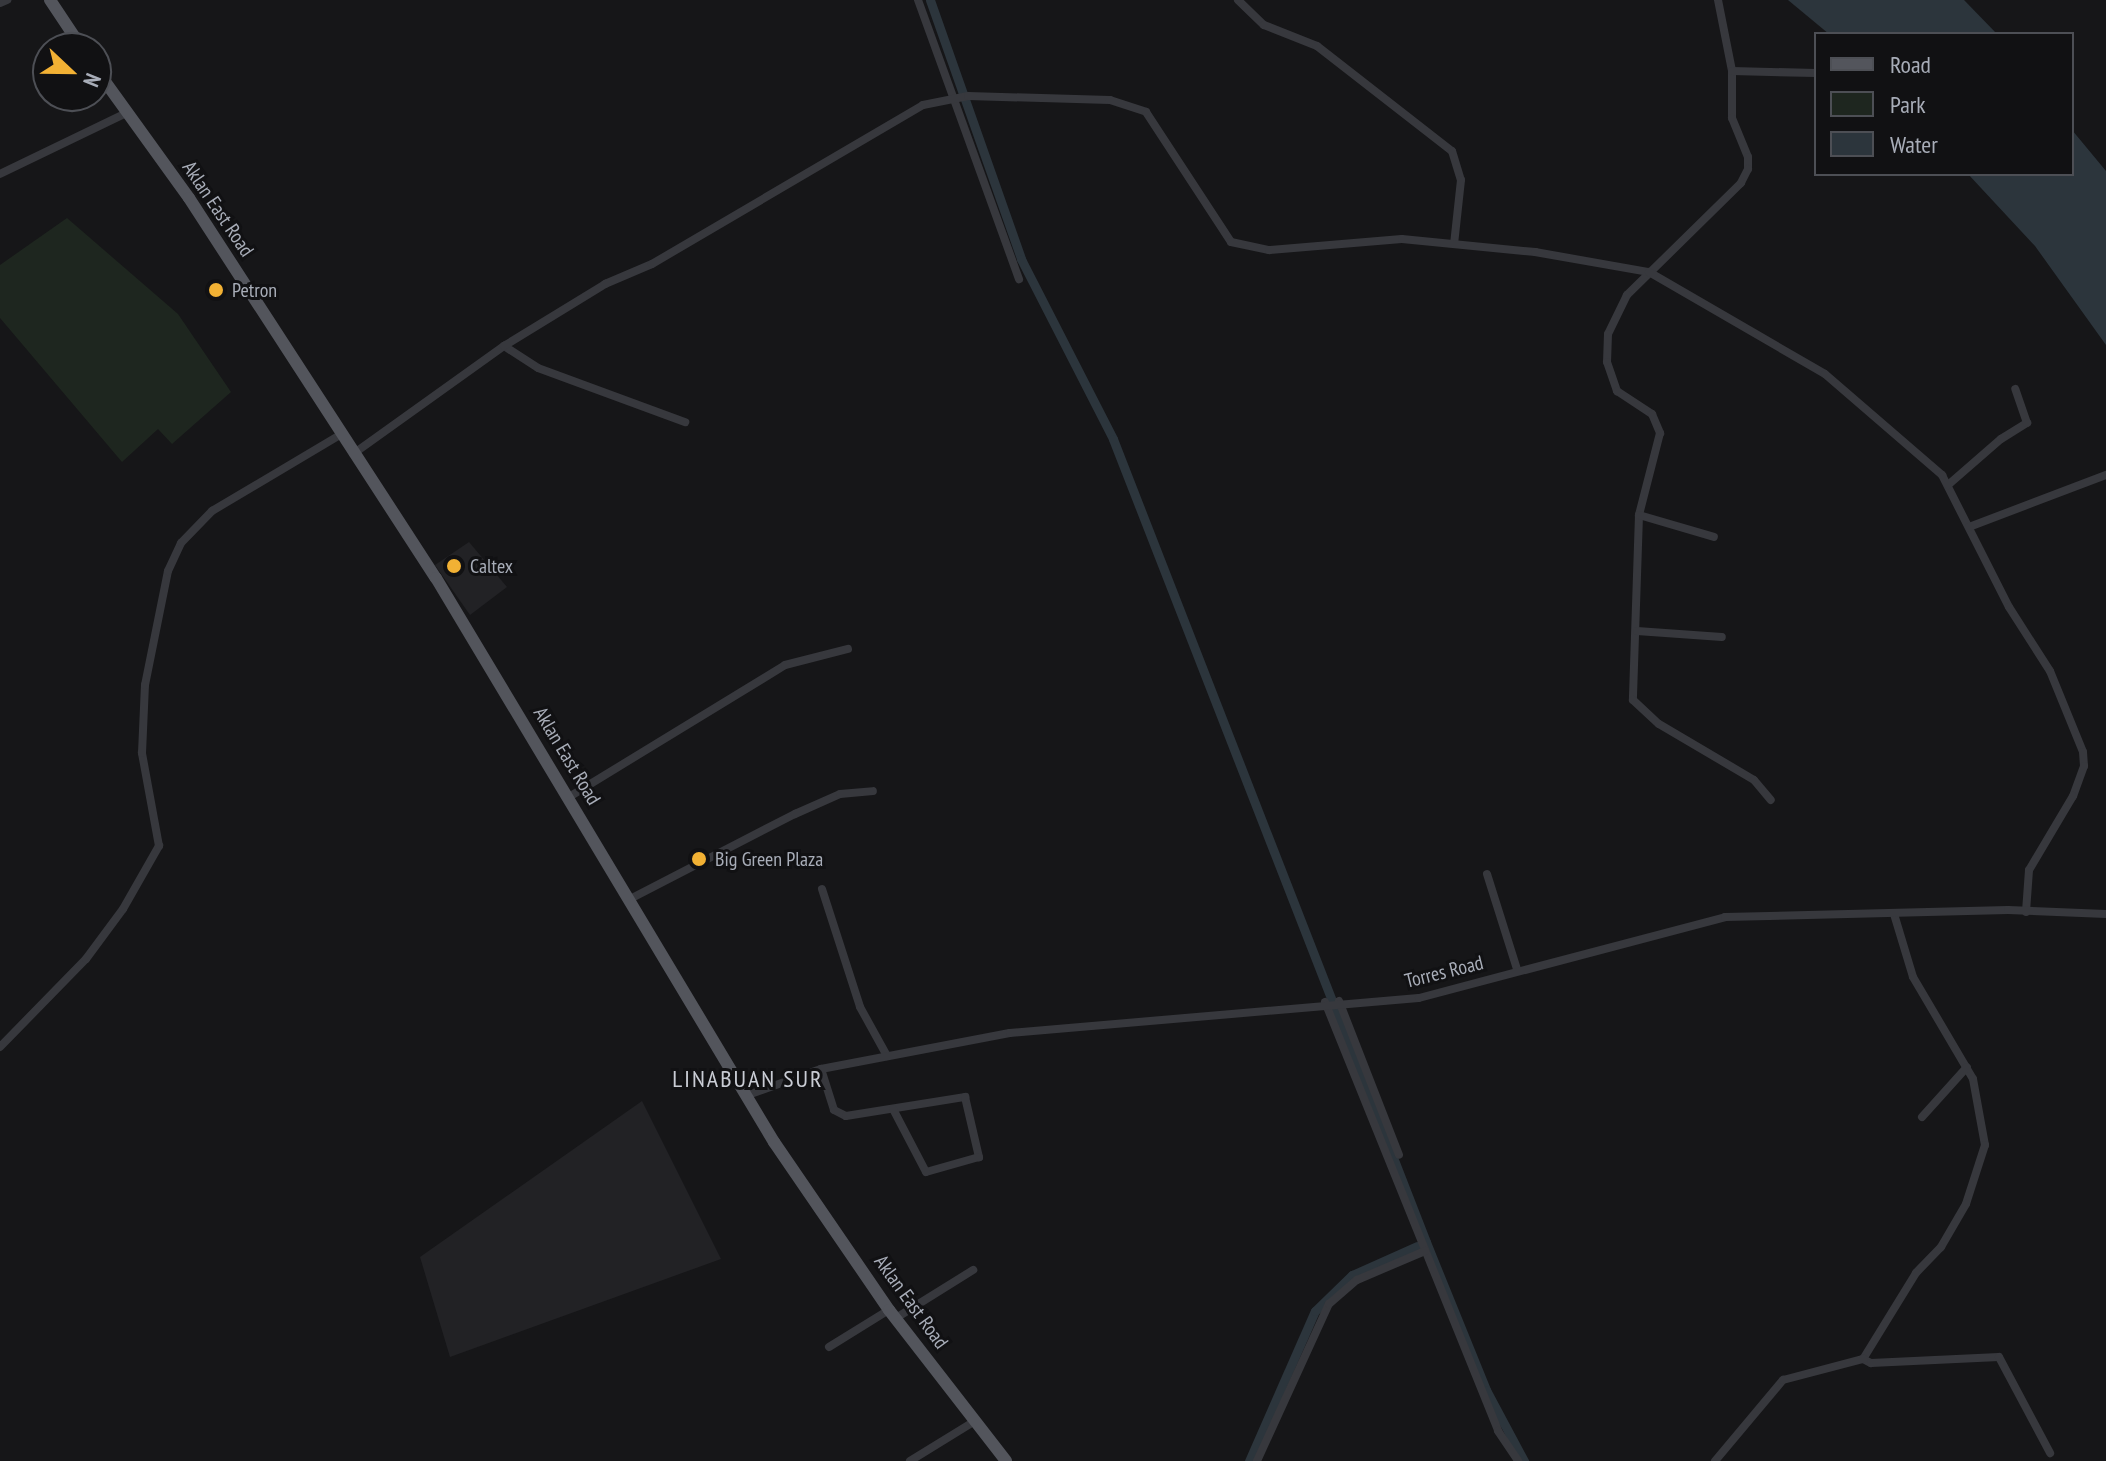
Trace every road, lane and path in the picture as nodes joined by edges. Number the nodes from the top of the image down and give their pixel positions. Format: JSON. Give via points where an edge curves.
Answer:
{"nodes":[{"id":1,"x":7,"y":0,"type":"edge"},
{"id":2,"x":50,"y":0,"type":"edge"},
{"id":3,"x":918,"y":0,"type":"edge"},
{"id":4,"x":1238,"y":0,"type":"edge"},
{"id":5,"x":1718,"y":0,"type":"edge"},
{"id":6,"x":0,"y":3,"type":"edge"},
{"id":7,"x":71,"y":32,"type":"edge"},
{"id":8,"x":1732,"y":71,"type":"junction"},
{"id":9,"x":1814,"y":73,"type":"edge"},
{"id":10,"x":112,"y":92,"type":"edge"},
{"id":11,"x":955,"y":99,"type":"junction"},
{"id":12,"x":126,"y":113,"type":"junction"},
{"id":13,"x":0,"y":174,"type":"edge"},
{"id":14,"x":1454,"y":244,"type":"junction"},
{"id":15,"x":1649,"y":272,"type":"junction"},
{"id":16,"x":1019,"y":279,"type":"dead end"},
{"id":17,"x":504,"y":346,"type":"junction"},
{"id":18,"x":2015,"y":389,"type":"dead end"},
{"id":19,"x":685,"y":422,"type":"dead end"},
{"id":20,"x":340,"y":435,"type":"junction"},
{"id":21,"x":352,"y":454,"type":"junction"},
{"id":22,"x":2106,"y":475,"type":"edge"},
{"id":23,"x":1948,"y":485,"type":"junction"},
{"id":24,"x":1639,"y":515,"type":"junction"},
{"id":25,"x":1969,"y":527,"type":"junction"},
{"id":26,"x":1714,"y":537,"type":"dead end"},
{"id":27,"x":1637,"y":631,"type":"junction"},
{"id":28,"x":1722,"y":637,"type":"dead end"},
{"id":29,"x":848,"y":649,"type":"dead end"},
{"id":30,"x":873,"y":791,"type":"dead end"},
{"id":31,"x":569,"y":797,"type":"junction"},
{"id":32,"x":1771,"y":800,"type":"dead end"},
{"id":33,"x":1487,"y":874,"type":"dead end"},
{"id":34,"x":822,"y":889,"type":"dead end"},
{"id":35,"x":630,"y":899,"type":"junction"},
{"id":36,"x":2026,"y":912,"type":"junction"},
{"id":37,"x":1894,"y":914,"type":"junction"},
{"id":38,"x":2106,"y":914,"type":"edge"},
{"id":39,"x":1517,"y":969,"type":"junction"},
{"id":40,"x":1333,"y":1002,"type":"junction"},
{"id":41,"x":0,"y":1047,"type":"edge"},
{"id":42,"x":887,"y":1056,"type":"junction"},
{"id":43,"x":1967,"y":1067,"type":"junction"},
{"id":44,"x":821,"y":1069,"type":"junction"},
{"id":45,"x":745,"y":1096,"type":"junction"},
{"id":46,"x":893,"y":1109,"type":"junction"},
{"id":47,"x":1922,"y":1117,"type":"dead end"},
{"id":48,"x":1399,"y":1155,"type":"dead end"},
{"id":49,"x":1425,"y":1251,"type":"junction"},
{"id":50,"x":973,"y":1270,"type":"dead end"},
{"id":51,"x":893,"y":1314,"type":"junction"},
{"id":52,"x":829,"y":1347,"type":"dead end"},
{"id":53,"x":1863,"y":1359,"type":"junction"},
{"id":54,"x":975,"y":1421,"type":"junction"},
{"id":55,"x":2050,"y":1453,"type":"dead end"},
{"id":56,"x":910,"y":1461,"type":"edge"},
{"id":57,"x":1006,"y":1461,"type":"edge"},
{"id":58,"x":1257,"y":1461,"type":"edge"},
{"id":59,"x":1518,"y":1461,"type":"edge"},
{"id":60,"x":1715,"y":1461,"type":"edge"}],
"edges":[{"from":1,"to":6,"type":"street"},
{"from":2,"to":7,"type":"main road"},
{"from":3,"to":11,"type":"street"},
{"from":4,"to":14,"type":"street","via":[[1264,25],[1317,46],[1452,151],[1461,180]]},
{"from":5,"to":8,"type":"street"},
{"from":8,"to":9,"type":"street"},
{"from":8,"to":15,"type":"street","via":[[1732,118],[1748,169],[1741,183]]},
{"from":10,"to":12,"type":"main road","name":"Aklan East Road"},
{"from":11,"to":14,"type":"street","via":[[1110,100],[1146,112],[1231,242],[1269,250],[1360,239]]},
{"from":11,"to":16,"type":"street"},
{"from":11,"to":17,"type":"street","via":[[923,105]]},
{"from":12,"to":13,"type":"street"},
{"from":12,"to":20,"type":"main road","name":"Aklan East Road","via":[[189,198]]},
{"from":14,"to":15,"type":"street"},
{"from":15,"to":23,"type":"street","via":[[1825,374]]},
{"from":15,"to":24,"type":"street","via":[[1613,319],[1607,348],[1617,391],[1652,414],[1660,433]]},
{"from":17,"to":19,"type":"street","via":[[538,368]]},
{"from":17,"to":21,"type":"street"},
{"from":18,"to":23,"type":"street","via":[[2027,423]]},
{"from":20,"to":21,"type":"main road","name":"Aklan East Road"},
{"from":20,"to":41,"type":"street","via":[[212,511],[181,543],[168,571],[145,685],[142,753],[159,846],[86,959]]},
{"from":21,"to":31,"type":"main road","name":"Aklan East Road","via":[[436,578]]},
{"from":22,"to":25,"type":"street"},
{"from":23,"to":25,"type":"street"},
{"from":24,"to":26,"type":"street"},
{"from":24,"to":27,"type":"street"},
{"from":25,"to":36,"type":"street","via":[[2009,607],[2050,671],[2083,752],[2084,766],[2073,796],[2029,870]]},
{"from":27,"to":28,"type":"street"},
{"from":27,"to":32,"type":"street","via":[[1633,700],[1659,724],[1754,780]]},
{"from":29,"to":31,"type":"street","via":[[785,665]]},
{"from":30,"to":35,"type":"street","via":[[840,794]]},
{"from":31,"to":35,"type":"main road","name":"Aklan East Road"},
{"from":33,"to":39,"type":"street"},
{"from":34,"to":42,"type":"street","via":[[860,1007]]},
{"from":35,"to":45,"type":"main road","name":"Aklan East Road"},
{"from":36,"to":37,"type":"street","name":"Torres Road"},
{"from":36,"to":38,"type":"street","name":"Torres Road"},
{"from":37,"to":39,"type":"street","name":"Torres Road","via":[[1725,917]]},
{"from":37,"to":43,"type":"street","via":[[1913,977]]},
{"from":39,"to":40,"type":"street","name":"Torres Road","via":[[1419,998]]},
{"from":40,"to":42,"type":"street","name":"Torres Road","via":[[1010,1033]]},
{"from":40,"to":48,"type":"street"},
{"from":40,"to":49,"type":"street"},
{"from":42,"to":44,"type":"street","name":"Torres Road"},
{"from":43,"to":47,"type":"street"},
{"from":43,"to":53,"type":"street","via":[[1985,1145],[1982,1162],[1941,1247],[1916,1273]]},
{"from":44,"to":45,"type":"street","name":"Torres Road"},
{"from":44,"to":46,"type":"street","via":[[838,1114]]},
{"from":45,"to":51,"type":"main road","name":"Aklan East Road"},
{"from":46,"to":46,"type":"street","via":[[926,1172],[979,1157],[965,1097]]},
{"from":49,"to":58,"type":"street","via":[[1357,1280],[1329,1304]]},
{"from":49,"to":59,"type":"street","via":[[1498,1431]]},
{"from":50,"to":51,"type":"street"},
{"from":51,"to":52,"type":"street"},
{"from":51,"to":54,"type":"main road","name":"Aklan East Road"},
{"from":53,"to":55,"type":"street","via":[[1871,1363],[1999,1357]]},
{"from":53,"to":60,"type":"street","via":[[1783,1380]]},
{"from":54,"to":56,"type":"street"},
{"from":54,"to":57,"type":"main road","name":"Aklan East Road"}]}
